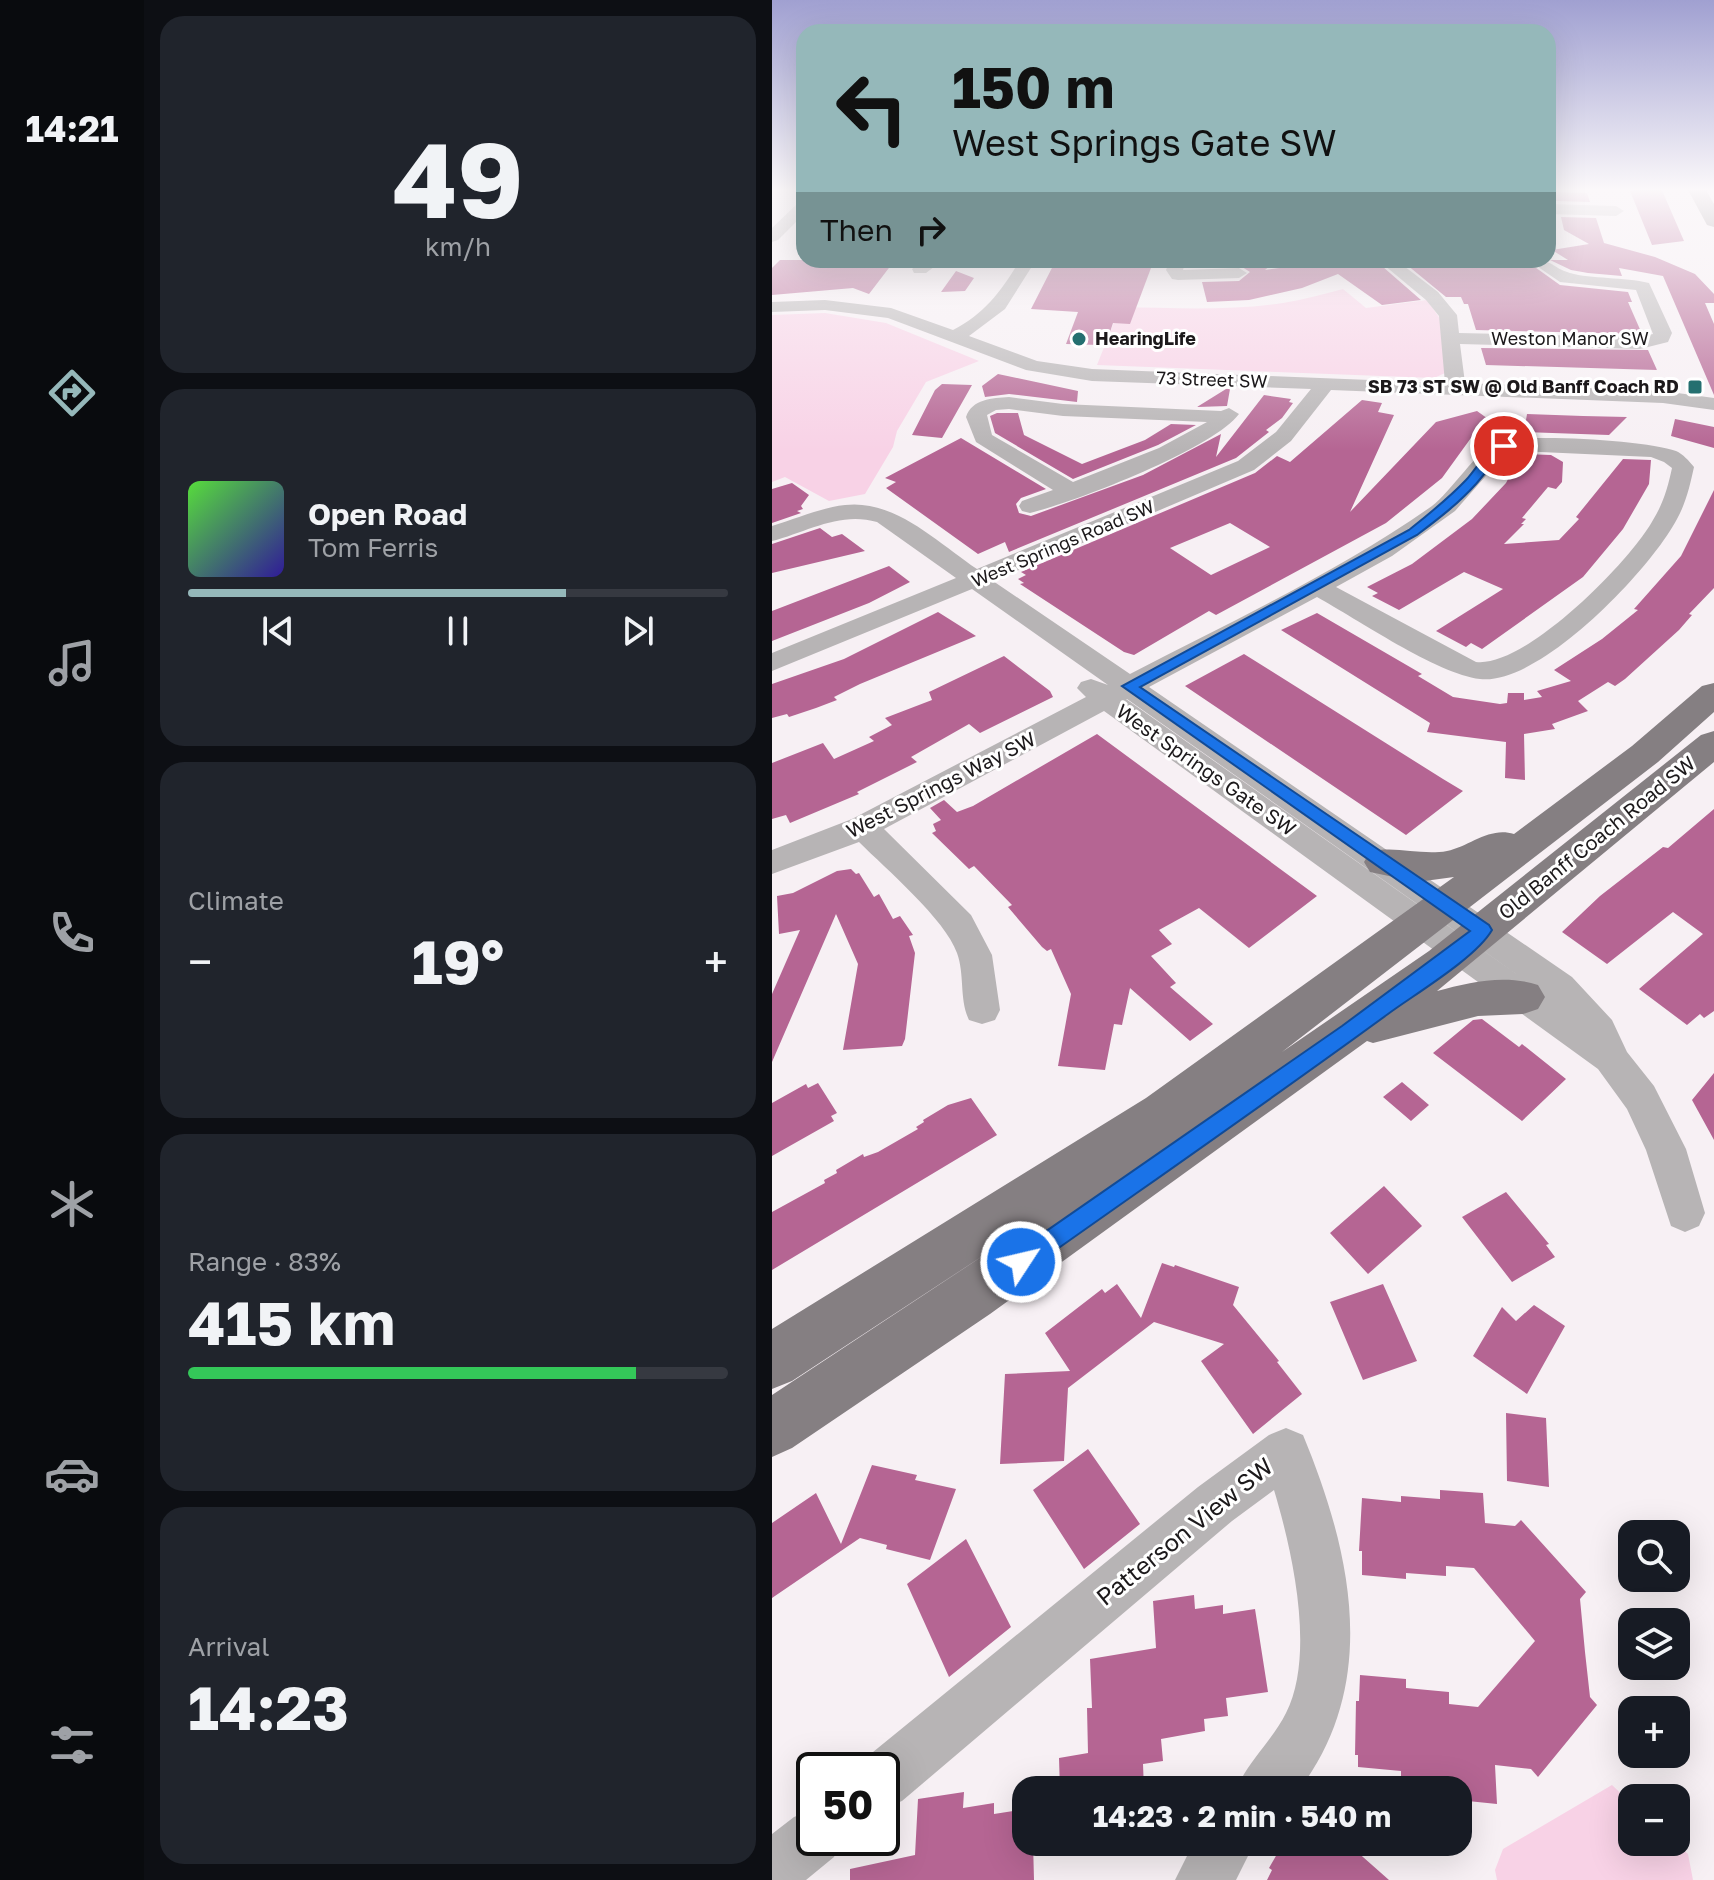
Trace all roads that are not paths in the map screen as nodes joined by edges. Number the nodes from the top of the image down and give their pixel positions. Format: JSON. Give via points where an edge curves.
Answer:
{"nodes":[{"id":1,"x":1018,"y":276,"type":"edge"},
{"id":2,"x":1406,"y":276,"type":"edge"},
{"id":3,"x":1562,"y":276,"type":"edge"},
{"id":4,"x":772,"y":307,"type":"edge"},
{"id":5,"x":954,"y":336,"type":"junction"},
{"id":6,"x":1452,"y":338,"type":"junction"},
{"id":7,"x":1126,"y":376,"type":"junction"},
{"id":8,"x":1252,"y":381,"type":"junction"},
{"id":9,"x":1325,"y":384,"type":"junction"},
{"id":10,"x":1456,"y":389,"type":"junction"},
{"id":11,"x":1714,"y":394,"type":"edge"},
{"id":12,"x":1663,"y":397,"type":"junction"},
{"id":13,"x":1714,"y":404,"type":"edge"},
{"id":14,"x":1111,"y":412,"type":"junction"},
{"id":15,"x":1226,"y":417,"type":"junction"},
{"id":16,"x":1070,"y":490,"type":"junction"},
{"id":17,"x":1030,"y":506,"type":"dead end"},
{"id":18,"x":772,"y":534,"type":"edge"},
{"id":19,"x":965,"y":585,"type":"junction"},
{"id":20,"x":1318,"y":587,"type":"junction"},
{"id":21,"x":772,"y":663,"type":"edge"},
{"id":22,"x":1118,"y":692,"type":"junction"},
{"id":23,"x":1714,"y":694,"type":"edge"},
{"id":24,"x":1714,"y":743,"type":"edge"},
{"id":25,"x":1581,"y":803,"type":"junction"},
{"id":26,"x":863,"y":827,"type":"junction"},
{"id":27,"x":772,"y":862,"type":"edge"},
{"id":28,"x":1384,"y":862,"type":"junction"},
{"id":29,"x":1432,"y":914,"type":"junction"},
{"id":30,"x":1472,"y":940,"type":"junction"},
{"id":31,"x":1523,"y":997,"type":"junction"},
{"id":32,"x":982,"y":1010,"type":"dead end"},
{"id":33,"x":1349,"y":1032,"type":"junction"},
{"id":34,"x":1613,"y":1062,"type":"junction"},
{"id":35,"x":1685,"y":1213,"type":"dead end"},
{"id":36,"x":772,"y":1361,"type":"edge"},
{"id":37,"x":772,"y":1428,"type":"edge"},
{"id":38,"x":900,"y":1766,"type":"edge"},
{"id":39,"x":1275,"y":1776,"type":"edge"},
{"id":40,"x":796,"y":1852,"type":"edge"},
{"id":41,"x":1218,"y":1856,"type":"edge"},
{"id":42,"x":772,"y":1871,"type":"edge"},
{"id":43,"x":1204,"y":1880,"type":"edge"}],
"edges":[{"from":1,"to":5,"type":"street","via":[[999,308]]},
{"from":2,"to":6,"type":"street","via":[[1444,310]]},
{"from":3,"to":6,"type":"street","name":"Weston Manor SW","via":[[1643,287],[1663,336],[1640,343]]},
{"from":4,"to":5,"type":"street","name":"73 Street SW","via":[[869,309]]},
{"from":5,"to":7,"type":"street","name":"73 Street SW","via":[[1033,366]]},
{"from":6,"to":10,"type":"street"},
{"from":7,"to":8,"type":"street","name":"73 Street SW"},
{"from":7,"to":14,"type":"street","via":[[1128,387],[1120,407]]},
{"from":8,"to":9,"type":"street","name":"73 Street SW"},
{"from":8,"to":15,"type":"street"},
{"from":9,"to":10,"type":"street","name":"73 Street SW"},
{"from":9,"to":19,"type":"street","name":"West Springs Road SW","via":[[1284,439],[1253,462]]},
{"from":10,"to":12,"type":"street","name":"73 Street SW"},
{"from":11,"to":12,"type":"street","name":"73 Street SW"},
{"from":12,"to":13,"type":"street","name":"73 Street SW"},
{"from":14,"to":15,"type":"street"},
{"from":14,"to":16,"type":"street","via":[[1009,403],[977,412],[983,438]]},
{"from":15,"to":16,"type":"street","via":[[1168,452]]},
{"from":16,"to":17,"type":"street"},
{"from":18,"to":19,"type":"street","name":"West Springs Gate SW","via":[[844,512]]},
{"from":19,"to":21,"type":"street","name":"West Springs Road SW"},
{"from":19,"to":22,"type":"street","name":"West Springs Gate SW"},
{"from":20,"to":20,"type":"street","name":"West Springs Way SW","via":[[1433,518],[1504,446],[1653,451],[1683,467],[1668,513],[1619,581],[1554,636],[1501,669],[1460,666]]},
{"from":20,"to":22,"type":"street","name":"West Springs Way SW"},
{"from":22,"to":26,"type":"street","name":"West Springs Way SW"},
{"from":22,"to":28,"type":"street","name":"West Springs Gate SW"},
{"from":22,"to":29,"type":"street","name":"West Springs Gate SW"},
{"from":23,"to":25,"type":"main road","name":"Old Banff Coach Road SW"},
{"from":24,"to":30,"type":"main road","name":"Old Banff Coach Road SW"},
{"from":25,"to":28,"type":"main road","via":[[1460,863],[1416,868]]},
{"from":25,"to":29,"type":"main road","name":"Old Banff Coach Road SW"},
{"from":26,"to":27,"type":"street","name":"West Springs Way SW"},
{"from":26,"to":32,"type":"street","via":[[959,924],[975,955]]},
{"from":28,"to":29,"type":"street","name":"West Springs Gate SW"},
{"from":29,"to":30,"type":"street","name":"West Springs Gate SW"},
{"from":29,"to":36,"type":"main road","name":"Old Banff Coach Road SW","via":[[1163,1113]]},
{"from":30,"to":31,"type":"street"},
{"from":30,"to":33,"type":"main road","name":"Old Banff Coach Road SW"},
{"from":30,"to":34,"type":"street","via":[[1560,987],[1599,1031]]},
{"from":31,"to":33,"type":"main road","via":[[1478,998]]},
{"from":31,"to":34,"type":"street"},
{"from":33,"to":37,"type":"main road","name":"Old Banff Coach Road SW"},
{"from":34,"to":35,"type":"street","via":[[1641,1098],[1666,1149]]},
{"from":38,"to":39,"type":"street","name":"Patterson View SW","via":[[1215,1504],[1286,1452],[1317,1554],[1327,1622],[1312,1717]]},
{"from":40,"to":42,"type":"street"},
{"from":41,"to":43,"type":"street"}]}
